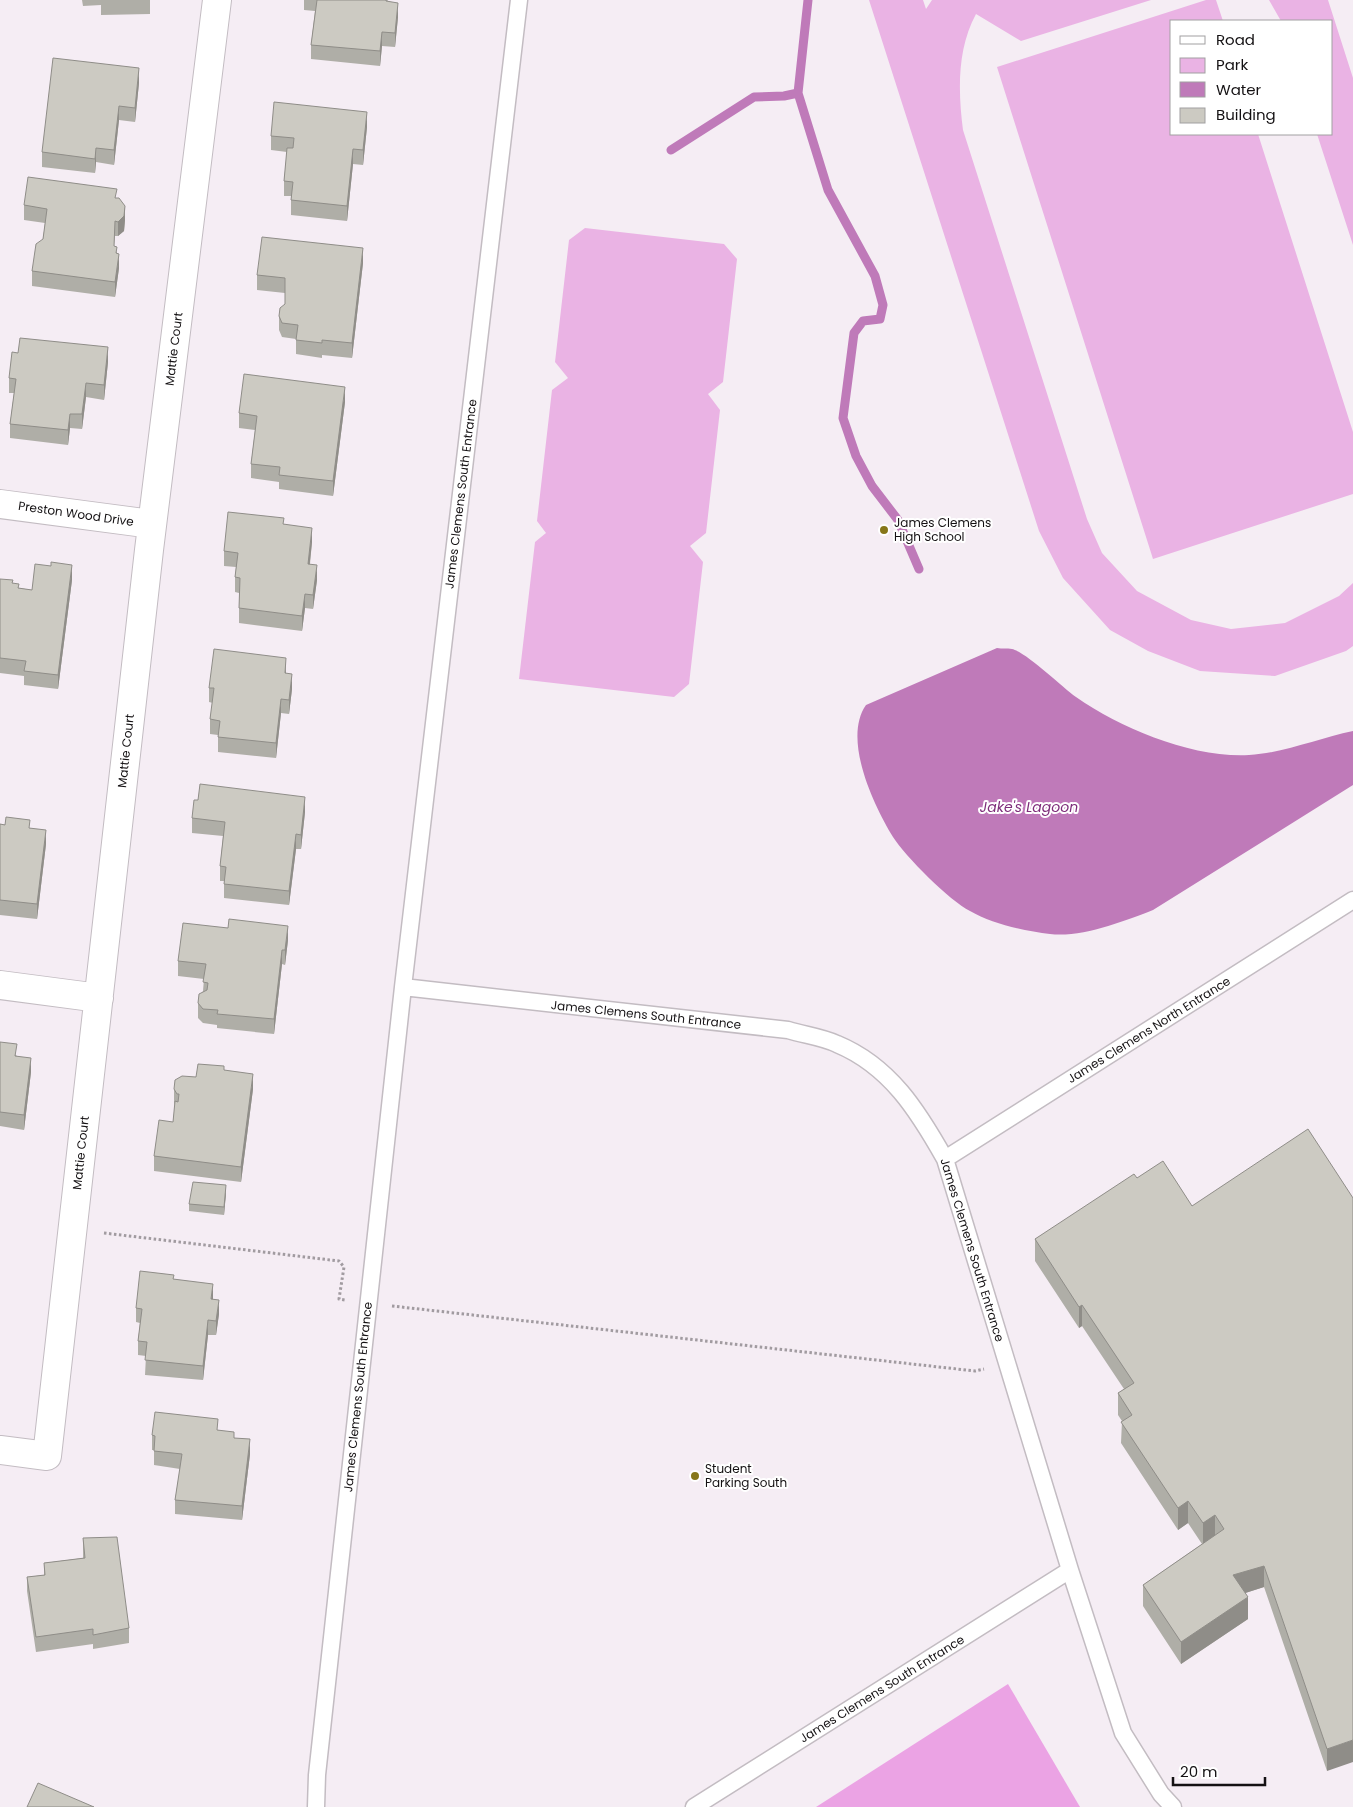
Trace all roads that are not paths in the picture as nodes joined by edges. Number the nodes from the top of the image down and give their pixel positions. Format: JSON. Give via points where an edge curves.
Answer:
{"nodes":[{"id":1,"x":217,"y":0,"type":"edge"},
{"id":2,"x":519,"y":0,"type":"edge"},
{"id":3,"x":0,"y":504,"type":"edge"},
{"id":4,"x":152,"y":524,"type":"junction"},
{"id":5,"x":1353,"y":900,"type":"edge"},
{"id":6,"x":0,"y":985,"type":"edge"},
{"id":7,"x":403,"y":987,"type":"junction"},
{"id":8,"x":99,"y":998,"type":"junction"},
{"id":9,"x":945,"y":1158,"type":"junction"},
{"id":10,"x":0,"y":1450,"type":"edge"},
{"id":11,"x":1070,"y":1570,"type":"junction"},
{"id":12,"x":316,"y":1807,"type":"edge"},
{"id":13,"x":694,"y":1807,"type":"edge"},
{"id":14,"x":1173,"y":1807,"type":"edge"}],
"edges":[{"from":1,"to":4,"type":"street","name":"Mattie Court"},
{"from":2,"to":7,"type":"lane","name":"James Clemens South Entrance"},
{"from":3,"to":4,"type":"street","name":"Preston Wood Drive"},
{"from":4,"to":8,"type":"street","name":"Mattie Court"},
{"from":5,"to":9,"type":"lane","name":"James Clemens North Entrance"},
{"from":6,"to":8,"type":"street"},
{"from":7,"to":9,"type":"lane","name":"James Clemens South Entrance","via":[[788,1030],[837,1044],[879,1069],[918,1111]]},
{"from":7,"to":12,"type":"lane","name":"James Clemens South Entrance"},
{"from":8,"to":10,"type":"street","name":"Mattie Court","via":[[47,1456]]},
{"from":9,"to":11,"type":"lane","name":"James Clemens South Entrance"},
{"from":11,"to":13,"type":"lane","name":"James Clemens South Entrance"},
{"from":11,"to":14,"type":"lane","name":"James Clemens South Entrance","via":[[1123,1733],[1161,1794]]}]}
